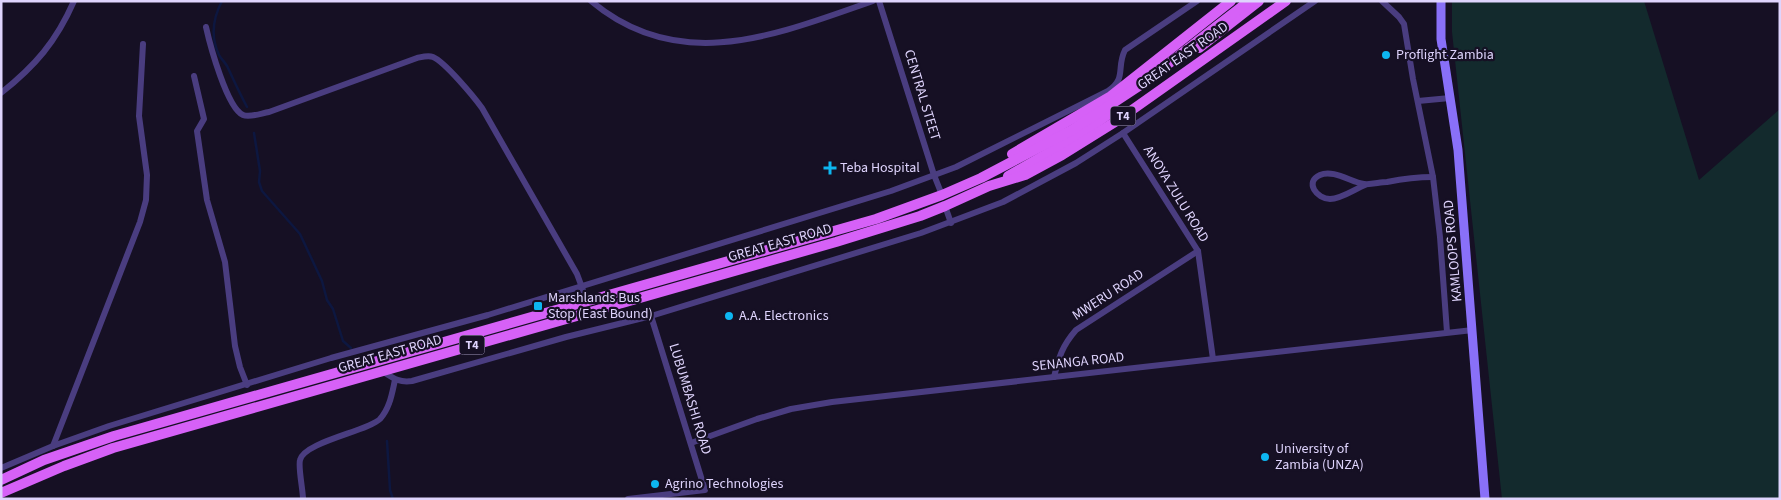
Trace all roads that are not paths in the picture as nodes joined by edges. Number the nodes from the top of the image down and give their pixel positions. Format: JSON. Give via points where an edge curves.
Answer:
{"nodes":[{"id":1,"x":74,"y":1,"type":"edge"},
{"id":2,"x":591,"y":1,"type":"edge"},
{"id":3,"x":873,"y":1,"type":"edge"},
{"id":4,"x":879,"y":1,"type":"edge"},
{"id":5,"x":1197,"y":1,"type":"edge"},
{"id":6,"x":1232,"y":1,"type":"edge"},
{"id":7,"x":1249,"y":1,"type":"edge"},
{"id":8,"x":1259,"y":1,"type":"edge"},
{"id":9,"x":1286,"y":1,"type":"edge"},
{"id":10,"x":1315,"y":1,"type":"edge"},
{"id":11,"x":1382,"y":1,"type":"edge"},
{"id":12,"x":1441,"y":1,"type":"edge"},
{"id":13,"x":206,"y":27,"type":"dead end"},
{"id":14,"x":143,"y":44,"type":"dead end"},
{"id":15,"x":194,"y":76,"type":"dead end"},
{"id":16,"x":1,"y":93,"type":"edge"},
{"id":17,"x":1450,"y":98,"type":"junction"},
{"id":18,"x":1418,"y":100,"type":"junction"},
{"id":19,"x":1123,"y":133,"type":"junction"},
{"id":20,"x":934,"y":175,"type":"junction"},
{"id":21,"x":984,"y":176,"type":"junction"},
{"id":22,"x":1432,"y":177,"type":"junction"},
{"id":23,"x":1365,"y":185,"type":"junction"},
{"id":24,"x":990,"y":186,"type":"junction"},
{"id":25,"x":942,"y":195,"type":"junction"},
{"id":26,"x":945,"y":206,"type":"junction"},
{"id":27,"x":951,"y":223,"type":"junction"},
{"id":28,"x":1198,"y":251,"type":"junction"},
{"id":29,"x":582,"y":286,"type":"junction"},
{"id":30,"x":587,"y":301,"type":"junction"},
{"id":31,"x":651,"y":316,"type":"junction"},
{"id":32,"x":1473,"y":330,"type":"junction"},
{"id":33,"x":1447,"y":332,"type":"junction"},
{"id":34,"x":1213,"y":359,"type":"junction"},
{"id":35,"x":382,"y":370,"type":"junction"},
{"id":36,"x":1054,"y":377,"type":"junction"},
{"id":37,"x":395,"y":380,"type":"junction"},
{"id":38,"x":247,"y":385,"type":"junction"},
{"id":39,"x":691,"y":443,"type":"junction"},
{"id":40,"x":52,"y":446,"type":"junction"},
{"id":41,"x":1,"y":468,"type":"edge"},
{"id":42,"x":1,"y":480,"type":"edge"},
{"id":43,"x":1,"y":493,"type":"edge"},
{"id":44,"x":303,"y":499,"type":"edge"},
{"id":45,"x":628,"y":499,"type":"edge"},
{"id":46,"x":1485,"y":499,"type":"edge"}],
"edges":[{"from":1,"to":16,"type":"street","via":[[50,44],[27,72]]},
{"from":2,"to":3,"type":"street","via":[[630,28],[660,38],[690,43],[726,43],[762,37]]},
{"from":4,"to":20,"type":"street","name":"CENTRAL STEET"},
{"from":5,"to":20,"type":"street","via":[[1125,50],[1120,79],[1108,91],[997,148]]},
{"from":6,"to":21,"type":"main road","name":"GREAT EAST ROAD","number":"T4","via":[[1111,96],[1013,154]]},
{"from":7,"to":21,"type":"main road","name":"GREAT EAST ROAD","number":"T4","via":[[1145,82],[1072,130]]},
{"from":8,"to":24,"type":"main road","name":"GREAT EAST ROAD","number":"T4","via":[[1076,137]]},
{"from":9,"to":24,"type":"main road","name":"GREAT EAST ROAD","number":"T4","via":[[1086,140],[1025,175]]},
{"from":10,"to":19,"type":"street"},
{"from":11,"to":18,"type":"street","via":[[1404,24]]},
{"from":12,"to":17,"type":"main road","name":"KAMLOOPS ROAD","via":[[1441,39]]},
{"from":13,"to":29,"type":"street","via":[[215,60],[235,109],[247,116],[269,112],[417,58],[433,57],[482,108]]},
{"from":14,"to":40,"type":"street","via":[[140,116],[146,200]]},
{"from":15,"to":38,"type":"street","via":[[204,119],[198,131],[207,200],[225,262],[235,346]]},
{"from":17,"to":18,"type":"street"},
{"from":17,"to":32,"type":"main road","name":"KAMLOOPS ROAD","via":[[1458,150]]},
{"from":18,"to":22,"type":"street"},
{"from":19,"to":27,"type":"street","via":[[1044,182]]},
{"from":19,"to":28,"type":"street","name":"ANOYA ZULU ROAD"},
{"from":20,"to":25,"type":"street","name":"CENTRAL STEET"},
{"from":20,"to":29,"type":"street"},
{"from":21,"to":25,"type":"main road","name":"GREAT EAST ROAD","number":"T4"},
{"from":22,"to":23,"type":"street"},
{"from":22,"to":33,"type":"street"},
{"from":23,"to":23,"type":"street","via":[[1325,173],[1316,176],[1313,189],[1316,194],[1331,199]]},
{"from":24,"to":26,"type":"main road","name":"GREAT EAST ROAD","number":"T4"},
{"from":25,"to":30,"type":"main road","name":"GREAT EAST ROAD","number":"T4","via":[[876,219]]},
{"from":26,"to":27,"type":"street"},
{"from":26,"to":35,"type":"main road","name":"GREAT EAST ROAD","number":"T4","via":[[836,242]]},
{"from":27,"to":31,"type":"street"},
{"from":28,"to":34,"type":"street","name":"ANOYA ZULU ROAD"},
{"from":28,"to":36,"type":"street","name":"MWERU ROAD","via":[[1076,330],[1060,353]]},
{"from":29,"to":30,"type":"street"},
{"from":29,"to":38,"type":"street"},
{"from":30,"to":42,"type":"main road","name":"GREAT EAST ROAD","number":"T4","via":[[114,436],[44,460]]},
{"from":31,"to":37,"type":"street","via":[[566,336],[412,381]]},
{"from":31,"to":39,"type":"street","name":"LUBUMBASHI ROAD"},
{"from":32,"to":33,"type":"street","name":"SENANGA ROAD"},
{"from":32,"to":46,"type":"main road","name":"KAMLOOPS ROAD"},
{"from":33,"to":34,"type":"street","name":"SENANGA ROAD"},
{"from":34,"to":36,"type":"street","name":"SENANGA ROAD"},
{"from":35,"to":37,"type":"street"},
{"from":35,"to":43,"type":"main road","name":"GREAT EAST ROAD","number":"T4","via":[[113,448]]},
{"from":36,"to":39,"type":"street","name":"SENANGA ROAD","via":[[792,409]]},
{"from":37,"to":44,"type":"street","via":[[387,409],[379,420],[304,454],[300,461]]},
{"from":38,"to":40,"type":"street"},
{"from":39,"to":45,"type":"street","name":"LUBUMBASHI ROAD","via":[[705,490]]},
{"from":40,"to":41,"type":"street"}]}
